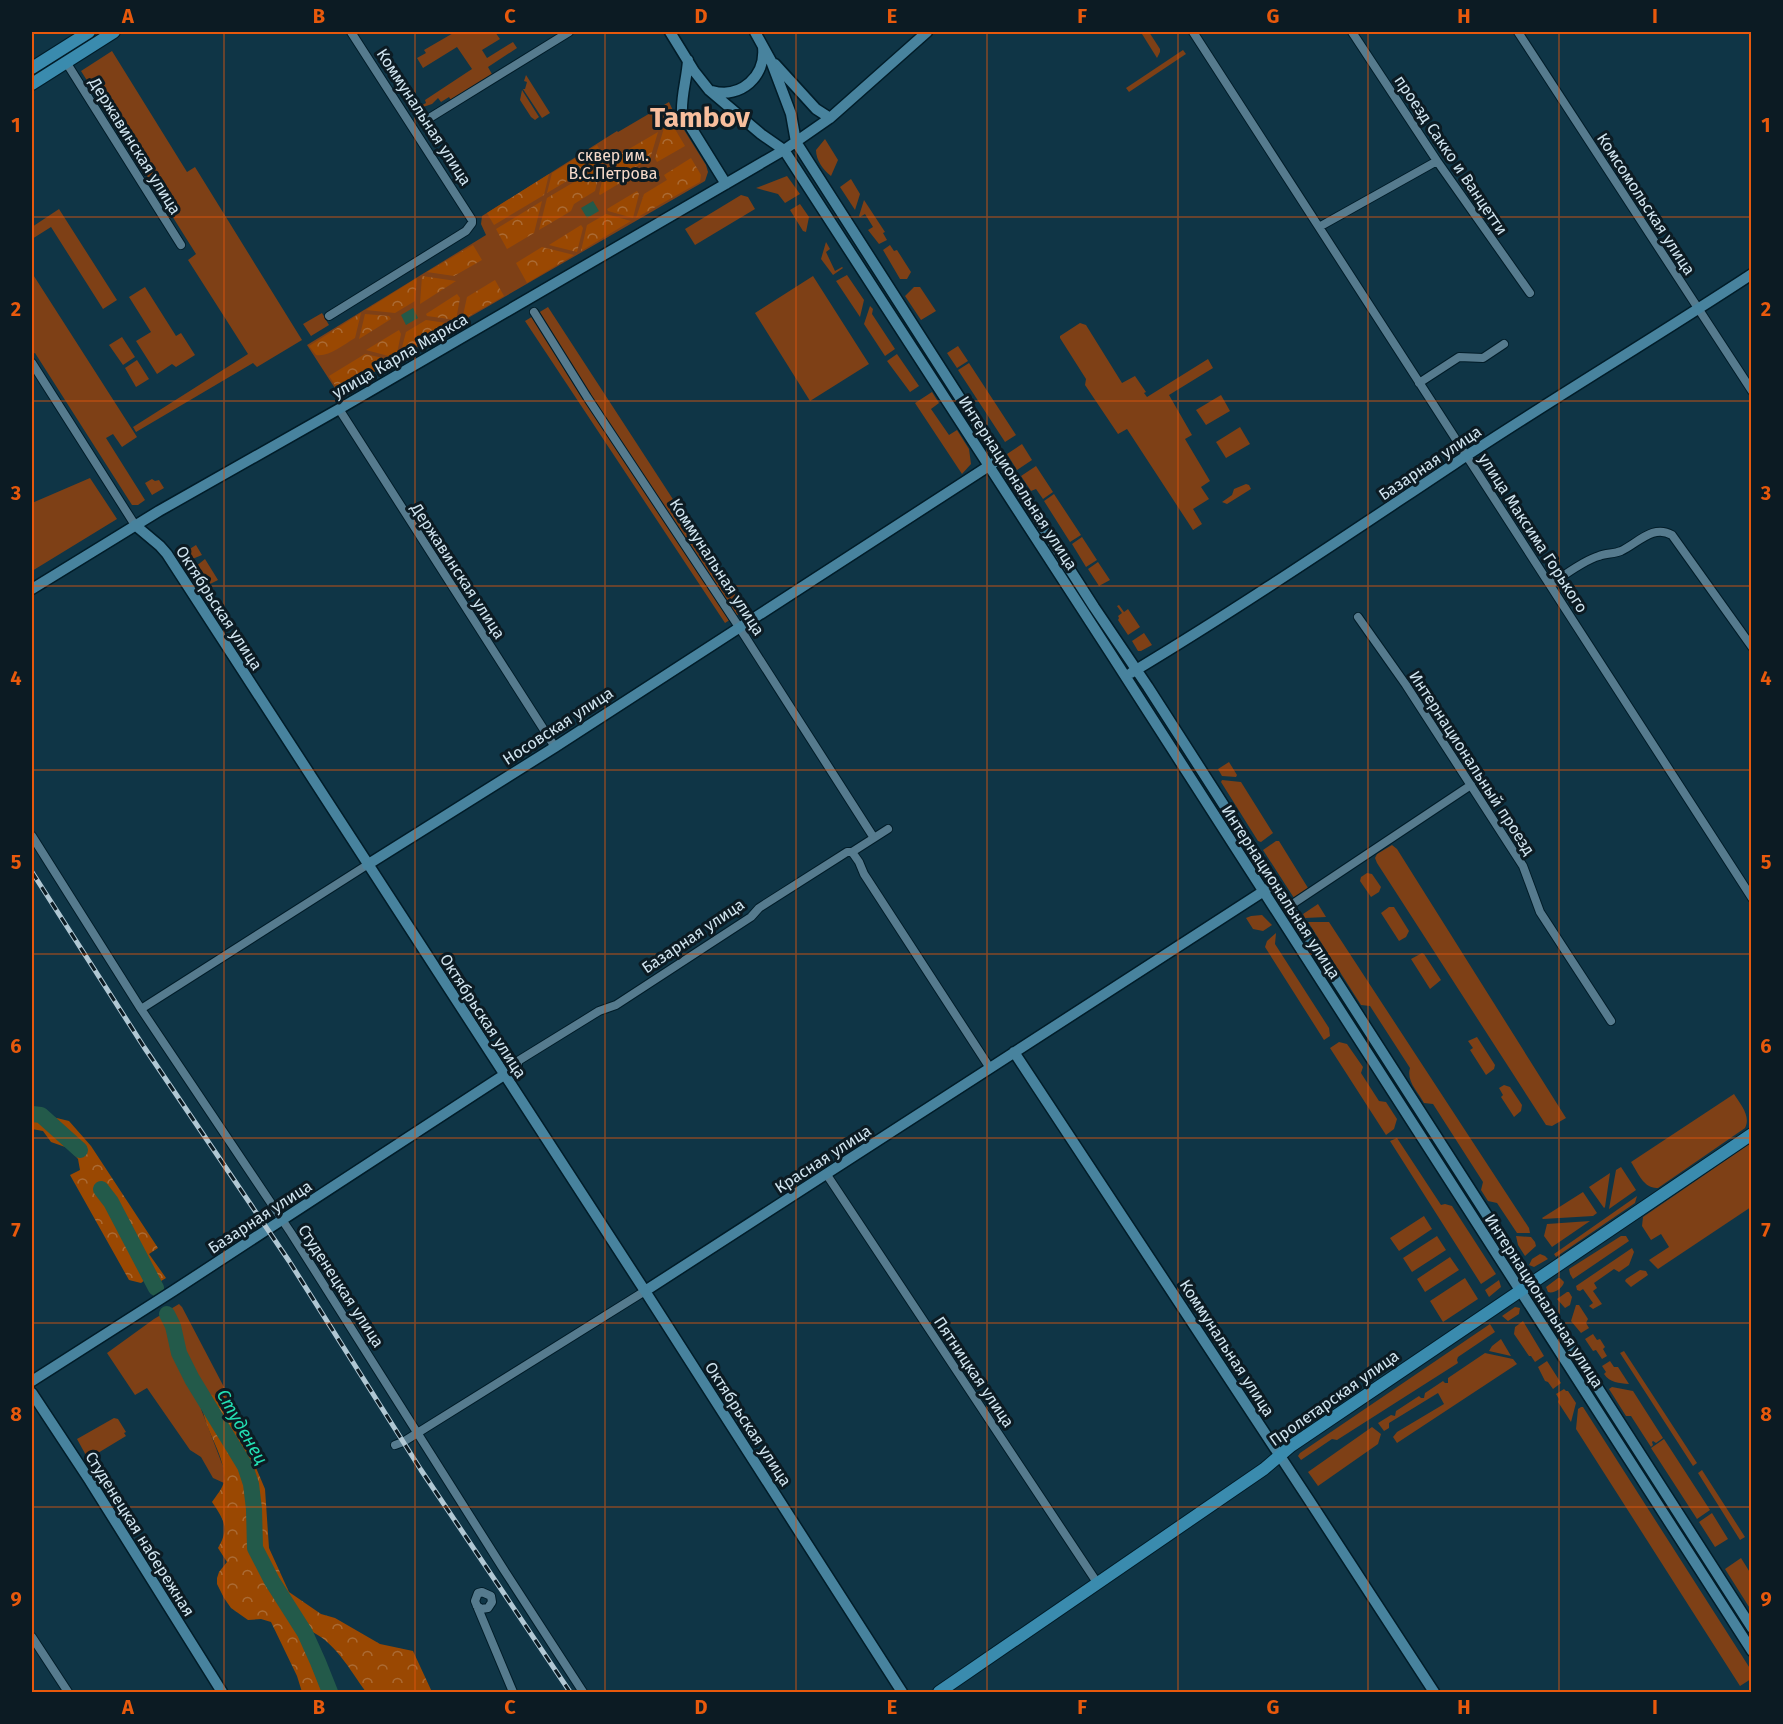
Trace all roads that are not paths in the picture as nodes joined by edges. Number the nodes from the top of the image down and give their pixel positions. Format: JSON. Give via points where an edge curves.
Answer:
{"nodes":[{"id":1,"x":90,"y":32,"type":"edge"},
{"id":2,"x":114,"y":32,"type":"edge"},
{"id":3,"x":351,"y":32,"type":"edge"},
{"id":4,"x":569,"y":32,"type":"edge"},
{"id":5,"x":670,"y":32,"type":"edge"},
{"id":6,"x":755,"y":32,"type":"edge"},
{"id":7,"x":927,"y":32,"type":"edge"},
{"id":8,"x":1193,"y":32,"type":"edge"},
{"id":9,"x":1352,"y":32,"type":"edge"},
{"id":10,"x":1518,"y":32,"type":"edge"},
{"id":11,"x":762,"y":43,"type":"junction"},
{"id":12,"x":688,"y":60,"type":"junction"},
{"id":13,"x":771,"y":61,"type":"junction"},
{"id":14,"x":66,"y":62,"type":"junction"},
{"id":15,"x":32,"y":68,"type":"edge"},
{"id":16,"x":32,"y":84,"type":"edge"},
{"id":17,"x":709,"y":90,"type":"junction"},
{"id":18,"x":830,"y":118,"type":"junction"},
{"id":19,"x":423,"y":123,"type":"dead end"},
{"id":20,"x":796,"y":142,"type":"junction"},
{"id":21,"x":784,"y":150,"type":"junction"},
{"id":22,"x":1437,"y":161,"type":"junction"},
{"id":23,"x":726,"y":184,"type":"junction"},
{"id":24,"x":1319,"y":227,"type":"junction"},
{"id":25,"x":181,"y":245,"type":"dead end"},
{"id":26,"x":1752,"y":274,"type":"edge"},
{"id":27,"x":1530,"y":293,"type":"dead end"},
{"id":28,"x":1698,"y":309,"type":"junction"},
{"id":29,"x":534,"y":312,"type":"dead end"},
{"id":30,"x":329,"y":316,"type":"dead end"},
{"id":31,"x":1504,"y":344,"type":"dead end"},
{"id":32,"x":32,"y":363,"type":"edge"},
{"id":33,"x":1419,"y":383,"type":"junction"},
{"id":34,"x":1752,"y":391,"type":"edge"},
{"id":35,"x":339,"y":409,"type":"junction"},
{"id":36,"x":1466,"y":456,"type":"junction"},
{"id":37,"x":1000,"y":459,"type":"junction"},
{"id":38,"x":989,"y":466,"type":"junction"},
{"id":39,"x":135,"y":525,"type":"junction"},
{"id":40,"x":1550,"y":585,"type":"junction"},
{"id":41,"x":32,"y":589,"type":"edge"},
{"id":42,"x":1358,"y":616,"type":"dead end"},
{"id":43,"x":739,"y":627,"type":"junction"},
{"id":44,"x":1752,"y":647,"type":"edge"},
{"id":45,"x":1136,"y":670,"type":"junction"},
{"id":46,"x":1125,"y":676,"type":"junction"},
{"id":47,"x":555,"y":747,"type":"junction"},
{"id":48,"x":1471,"y":784,"type":"junction"},
{"id":49,"x":888,"y":830,"type":"dead end"},
{"id":50,"x":32,"y":836,"type":"edge"},
{"id":51,"x":874,"y":838,"type":"junction"},
{"id":52,"x":852,"y":852,"type":"junction"},
{"id":53,"x":367,"y":865,"type":"junction"},
{"id":54,"x":1274,"y":885,"type":"junction"},
{"id":55,"x":1263,"y":892,"type":"junction"},
{"id":56,"x":1752,"y":898,"type":"edge"},
{"id":57,"x":1288,"y":907,"type":"junction"},
{"id":58,"x":141,"y":1009,"type":"junction"},
{"id":59,"x":1611,"y":1021,"type":"dead end"},
{"id":60,"x":1014,"y":1052,"type":"junction"},
{"id":61,"x":518,"y":1068,"type":"dead end"},
{"id":62,"x":990,"y":1068,"type":"junction"},
{"id":63,"x":504,"y":1076,"type":"junction"},
{"id":64,"x":1752,"y":1134,"type":"edge"},
{"id":65,"x":827,"y":1175,"type":"junction"},
{"id":66,"x":282,"y":1220,"type":"junction"},
{"id":67,"x":1531,"y":1283,"type":"junction"},
{"id":68,"x":645,"y":1291,"type":"junction"},
{"id":69,"x":1520,"y":1291,"type":"junction"},
{"id":70,"x":32,"y":1381,"type":"edge"},
{"id":71,"x":32,"y":1393,"type":"edge"},
{"id":72,"x":418,"y":1432,"type":"junction"},
{"id":73,"x":395,"y":1445,"type":"dead end"},
{"id":74,"x":1280,"y":1454,"type":"junction"},
{"id":75,"x":1098,"y":1584,"type":"junction"},
{"id":76,"x":477,"y":1606,"type":"dead end"},
{"id":77,"x":1752,"y":1628,"type":"edge"},
{"id":78,"x":32,"y":1637,"type":"edge"},
{"id":79,"x":1752,"y":1651,"type":"edge"},
{"id":80,"x":68,"y":1692,"type":"edge"},
{"id":81,"x":222,"y":1692,"type":"edge"},
{"id":82,"x":513,"y":1692,"type":"edge"},
{"id":83,"x":583,"y":1692,"type":"edge"},
{"id":84,"x":902,"y":1692,"type":"edge"},
{"id":85,"x":939,"y":1692,"type":"edge"},
{"id":86,"x":1434,"y":1692,"type":"edge"}],
"edges":[{"from":1,"to":15,"type":"main road"},
{"from":2,"to":14,"type":"main road"},
{"from":3,"to":30,"type":"street","name":"Коммунальная улица","via":[[472,220],[466,231]]},
{"from":4,"to":19,"type":"street"},
{"from":5,"to":12,"type":"main road","name":"Интернациональная улица"},
{"from":6,"to":11,"type":"main road","name":"Интернациональная улица"},
{"from":7,"to":18,"type":"main road"},
{"from":8,"to":24,"type":"street","name":"улица Максима Горького"},
{"from":9,"to":22,"type":"street","name":"проезд Сакко и Ванцетти"},
{"from":10,"to":28,"type":"street","name":"Комсомольская улица"},
{"from":11,"to":13,"type":"main road","name":"Интернациональная улица"},
{"from":11,"to":17,"type":"main road","via":[[763,60],[750,83],[735,92]]},
{"from":12,"to":17,"type":"main road","name":"Интернациональная улица"},
{"from":12,"to":23,"type":"main road","via":[[682,113]]},
{"from":13,"to":18,"type":"main road","via":[[816,109]]},
{"from":13,"to":20,"type":"main road","name":"Интернациональная улица","via":[[791,114]]},
{"from":14,"to":16,"type":"main road"},
{"from":14,"to":25,"type":"street","name":"Державинская улица"},
{"from":17,"to":21,"type":"main road","name":"Интернациональная улица"},
{"from":18,"to":20,"type":"main road"},
{"from":20,"to":21,"type":"main road"},
{"from":20,"to":37,"type":"main road","name":"Интернациональная улица"},
{"from":21,"to":23,"type":"main road","name":"улица Карла Маркса"},
{"from":21,"to":38,"type":"main road","name":"Интернациональная улица"},
{"from":22,"to":24,"type":"street"},
{"from":22,"to":27,"type":"street","name":"проезд Сакко и Ванцетти"},
{"from":23,"to":35,"type":"main road","name":"улица Карла Маркса"},
{"from":24,"to":33,"type":"street","name":"улица Максима Горького"},
{"from":26,"to":28,"type":"main road","name":"Базарная улица"},
{"from":28,"to":34,"type":"street","name":"Комсомольская улица"},
{"from":28,"to":36,"type":"main road","name":"Базарная улица"},
{"from":29,"to":43,"type":"street","name":"Коммунальная улица"},
{"from":31,"to":33,"type":"street","via":[[1483,358],[1459,357]]},
{"from":32,"to":39,"type":"street","name":"Октябрьская улица"},
{"from":33,"to":36,"type":"street","name":"улица Максима Горького"},
{"from":35,"to":39,"type":"main road","name":"улица Карла Маркса"},
{"from":35,"to":47,"type":"street","name":"Державинская улица"},
{"from":36,"to":40,"type":"street","name":"улица Максима Горького"},
{"from":36,"to":45,"type":"main road","name":"Базарная улица"},
{"from":37,"to":38,"type":"main road","name":"Носовская улица"},
{"from":37,"to":45,"type":"main road","name":"Интернациональная улица"},
{"from":38,"to":43,"type":"main road","name":"Носовская улица"},
{"from":38,"to":46,"type":"main road","name":"Интернациональная улица"},
{"from":39,"to":41,"type":"main road","name":"улица Карла Маркса"},
{"from":39,"to":53,"type":"main road","name":"Октябрьская улица","via":[[167,554]]},
{"from":40,"to":44,"type":"street","via":[[1597,556],[1620,551],[1648,534],[1666,531],[1672,534]]},
{"from":40,"to":56,"type":"street","name":"улица Максима Горького"},
{"from":42,"to":48,"type":"street","name":"Интернациональный проезд"},
{"from":43,"to":47,"type":"main road","name":"Носовская улица"},
{"from":43,"to":51,"type":"street","name":"Коммунальная улица"},
{"from":45,"to":46,"type":"main road","name":"Базарная улица"},
{"from":45,"to":54,"type":"main road","name":"Интернациональная улица"},
{"from":46,"to":55,"type":"main road","name":"Интернациональная улица"},
{"from":47,"to":53,"type":"main road","name":"Носовская улица"},
{"from":48,"to":57,"type":"street"},
{"from":48,"to":59,"type":"street","name":"Интернациональный проезд","via":[[1523,866],[1540,912]]},
{"from":49,"to":51,"type":"street","name":"Базарная улица"},
{"from":50,"to":58,"type":"street","name":"Студенецкая улица"},
{"from":51,"to":52,"type":"street","name":"Базарная улица"},
{"from":52,"to":61,"type":"street","name":"Базарная улица","via":[[759,908],[752,917],[616,1005],[599,1011],[518,1061]]},
{"from":52,"to":62,"type":"street"},
{"from":53,"to":58,"type":"street","name":"Носовская улица"},
{"from":53,"to":63,"type":"main road","name":"Октябрьская улица"},
{"from":54,"to":55,"type":"main road","name":"Красная улица"},
{"from":54,"to":57,"type":"main road","name":"Интернациональная улица"},
{"from":55,"to":60,"type":"main road","name":"Красная улица"},
{"from":55,"to":69,"type":"main road","name":"Интернациональная улица"},
{"from":57,"to":67,"type":"main road","name":"Интернациональная улица"},
{"from":58,"to":66,"type":"street","name":"Студенецкая улица"},
{"from":60,"to":62,"type":"main road","name":"Красная улица"},
{"from":60,"to":74,"type":"main road","name":"Коммунальная улица"},
{"from":62,"to":65,"type":"main road","name":"Красная улица"},
{"from":63,"to":66,"type":"main road","name":"Базарная улица"},
{"from":63,"to":68,"type":"main road","name":"Октябрьская улица"},
{"from":64,"to":67,"type":"main road","name":"Пролетарская улица"},
{"from":65,"to":68,"type":"main road","name":"Красная улица"},
{"from":65,"to":75,"type":"street","name":"Пятницкая улица"},
{"from":66,"to":70,"type":"main road","name":"Базарная улица"},
{"from":66,"to":72,"type":"street","name":"Студенецкая улица"},
{"from":67,"to":69,"type":"main road","name":"Пролетарская улица"},
{"from":67,"to":77,"type":"main road","name":"Интернациональная улица"},
{"from":68,"to":72,"type":"street","name":"Красная улица"},
{"from":68,"to":84,"type":"main road","name":"Октябрьская улица"},
{"from":69,"to":74,"type":"main road","name":"Пролетарская улица"},
{"from":69,"to":79,"type":"main road","name":"Интернациональная улица"},
{"from":71,"to":81,"type":"main road","name":"Студенецкая набережная"},
{"from":72,"to":73,"type":"street","name":"Красная улица"},
{"from":72,"to":83,"type":"street","name":"Студенецкая улица"},
{"from":74,"to":75,"type":"main road","name":"Пролетарская улица"},
{"from":74,"to":86,"type":"main road","name":"Коммунальная улица"},
{"from":75,"to":85,"type":"main road","name":"Пролетарская улица"},
{"from":76,"to":82,"type":"street"},
{"from":78,"to":80,"type":"street"}]}
